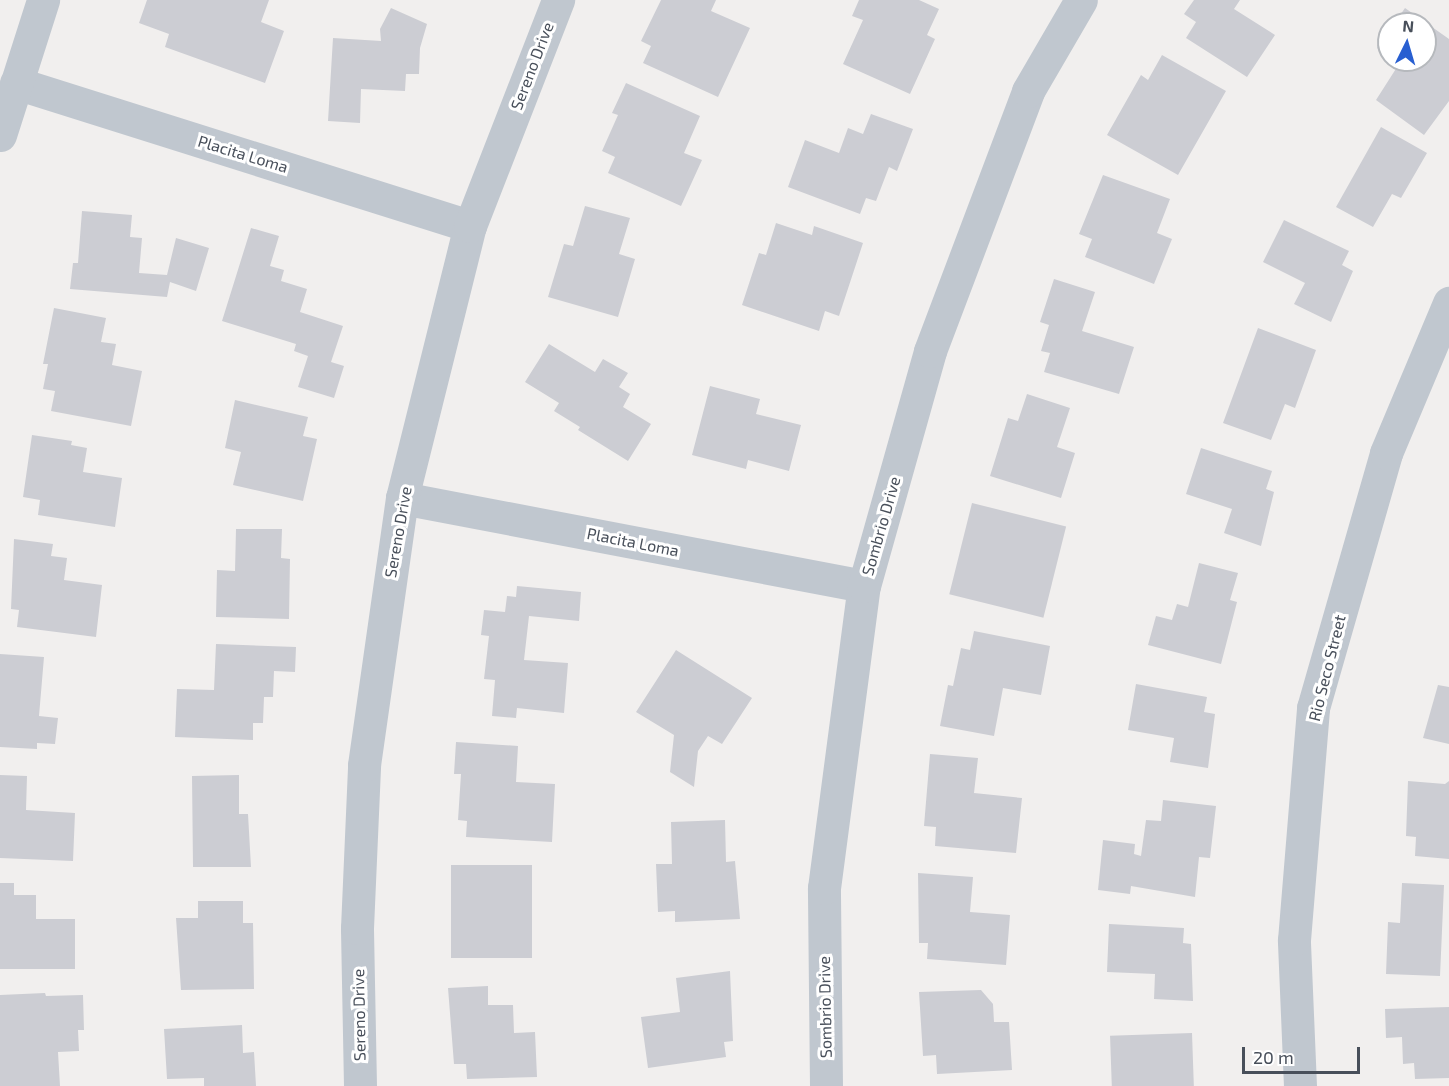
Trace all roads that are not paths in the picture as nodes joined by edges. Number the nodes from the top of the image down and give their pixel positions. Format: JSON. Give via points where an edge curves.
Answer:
{"nodes":[{"id":1,"x":43,"y":0,"type":"edge"},
{"id":2,"x":558,"y":0,"type":"edge"},
{"id":3,"x":1081,"y":0,"type":"edge"},
{"id":4,"x":16,"y":83,"type":"junction"},
{"id":5,"x":0,"y":135,"type":"edge"},
{"id":6,"x":471,"y":226,"type":"junction"},
{"id":7,"x":1449,"y":303,"type":"edge"},
{"id":8,"x":402,"y":498,"type":"junction"},
{"id":9,"x":864,"y":586,"type":"junction"},
{"id":10,"x":360,"y":1086,"type":"edge"},
{"id":11,"x":826,"y":1086,"type":"edge"},
{"id":12,"x":1300,"y":1086,"type":"edge"}],
"edges":[{"from":1,"to":4,"type":"street"},
{"from":2,"to":6,"type":"street","name":"Sereno Drive"},
{"from":3,"to":9,"type":"street","name":"Sombrio Drive","via":[[1028,91],[930,351]]},
{"from":4,"to":5,"type":"street"},
{"from":4,"to":6,"type":"street","name":"Placita Loma"},
{"from":6,"to":8,"type":"street","name":"Sereno Drive"},
{"from":7,"to":12,"type":"street","name":"Rio Seco Street","via":[[1386,453],[1313,708],[1294,940]]},
{"from":8,"to":9,"type":"street","name":"Placita Loma"},
{"from":8,"to":10,"type":"street","name":"Sereno Drive","via":[[364,765],[357,928]]},
{"from":9,"to":11,"type":"street","name":"Sombrio Drive","via":[[824,888]]}]}
